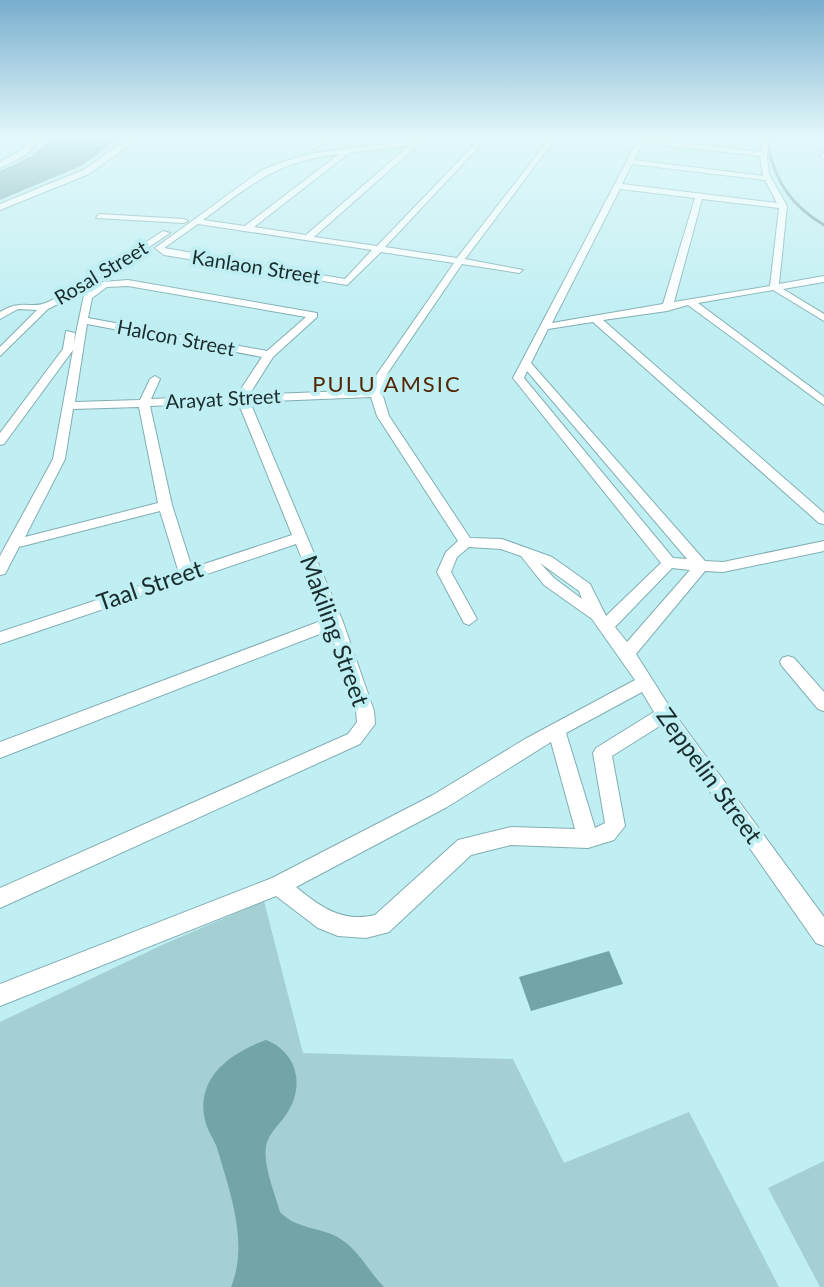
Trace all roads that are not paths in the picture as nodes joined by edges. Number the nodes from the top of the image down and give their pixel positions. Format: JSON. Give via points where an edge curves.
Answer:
{"nodes":[{"id":1,"x":22,"y":198,"type":"edge"},
{"id":2,"x":217,"y":198,"type":"edge"},
{"id":3,"x":228,"y":198,"type":"edge"},
{"id":4,"x":287,"y":198,"type":"edge"},
{"id":5,"x":354,"y":198,"type":"edge"},
{"id":6,"x":427,"y":198,"type":"edge"},
{"id":7,"x":507,"y":198,"type":"edge"},
{"id":8,"x":611,"y":198,"type":"edge"},
{"id":9,"x":699,"y":198,"type":"edge"},
{"id":10,"x":709,"y":198,"type":"edge"},
{"id":11,"x":778,"y":198,"type":"edge"},
{"id":12,"x":783,"y":206,"type":"junction"},
{"id":13,"x":0,"y":207,"type":"edge"},
{"id":14,"x":99,"y":216,"type":"dead end"},
{"id":15,"x":184,"y":221,"type":"junction"},
{"id":16,"x":195,"y":221,"type":"junction"},
{"id":17,"x":248,"y":228,"type":"junction"},
{"id":18,"x":309,"y":237,"type":"junction"},
{"id":19,"x":379,"y":248,"type":"junction"},
{"id":20,"x":458,"y":263,"type":"junction"},
{"id":21,"x":519,"y":270,"type":"dead end"},
{"id":22,"x":824,"y":279,"type":"edge"},
{"id":23,"x":774,"y":287,"type":"junction"},
{"id":24,"x":75,"y":292,"type":"junction"},
{"id":25,"x":691,"y":303,"type":"junction"},
{"id":26,"x":45,"y":307,"type":"junction"},
{"id":27,"x":667,"y":308,"type":"junction"},
{"id":28,"x":0,"y":316,"type":"edge"},
{"id":29,"x":824,"y":318,"type":"edge"},
{"id":30,"x":82,"y":320,"type":"junction"},
{"id":31,"x":597,"y":320,"type":"junction"},
{"id":32,"x":544,"y":327,"type":"junction"},
{"id":33,"x":0,"y":353,"type":"edge"},
{"id":34,"x":269,"y":355,"type":"junction"},
{"id":35,"x":525,"y":362,"type":"junction"},
{"id":36,"x":155,"y":379,"type":"dead end"},
{"id":37,"x":376,"y":393,"type":"junction"},
{"id":38,"x":242,"y":397,"type":"junction"},
{"id":39,"x":824,"y":402,"type":"edge"},
{"id":40,"x":144,"y":403,"type":"junction"},
{"id":41,"x":70,"y":406,"type":"junction"},
{"id":42,"x":0,"y":441,"type":"edge"},
{"id":43,"x":165,"y":505,"type":"junction"},
{"id":44,"x":824,"y":520,"type":"edge"},
{"id":45,"x":301,"y":537,"type":"junction"},
{"id":46,"x":466,"y":542,"type":"junction"},
{"id":47,"x":14,"y":544,"type":"junction"},
{"id":48,"x":824,"y":546,"type":"edge"},
{"id":49,"x":669,"y":563,"type":"junction"},
{"id":50,"x":701,"y":566,"type":"junction"},
{"id":51,"x":0,"y":570,"type":"edge"},
{"id":52,"x":186,"y":573,"type":"junction"},
{"id":53,"x":647,"y":586,"type":"junction"},
{"id":54,"x":675,"y":597,"type":"junction"},
{"id":55,"x":469,"y":619,"type":"dead end"},
{"id":56,"x":602,"y":620,"type":"junction"},
{"id":57,"x":335,"y":622,"type":"junction"},
{"id":58,"x":0,"y":638,"type":"edge"},
{"id":59,"x":627,"y":653,"type":"junction"},
{"id":60,"x":788,"y":662,"type":"dead end"},
{"id":61,"x":644,"y":683,"type":"junction"},
{"id":62,"x":824,"y":704,"type":"edge"},
{"id":63,"x":665,"y":714,"type":"junction"},
{"id":64,"x":557,"y":732,"type":"junction"},
{"id":65,"x":0,"y":750,"type":"edge"},
{"id":66,"x":588,"y":839,"type":"junction"},
{"id":67,"x":279,"y":885,"type":"junction"},
{"id":68,"x":0,"y":898,"type":"edge"},
{"id":69,"x":824,"y":935,"type":"edge"},
{"id":70,"x":0,"y":995,"type":"edge"}],
"edges":[{"from":1,"to":13,"type":"street"},
{"from":2,"to":15,"type":"street","name":"Rosal Street"},
{"from":3,"to":16,"type":"street"},
{"from":4,"to":17,"type":"street"},
{"from":5,"to":18,"type":"street"},
{"from":6,"to":19,"type":"street","name":"Kanlaon Street"},
{"from":7,"to":20,"type":"street"},
{"from":8,"to":32,"type":"street"},
{"from":9,"to":27,"type":"street"},
{"from":10,"to":12,"type":"street"},
{"from":11,"to":12,"type":"street"},
{"from":12,"to":23,"type":"street"},
{"from":14,"to":15,"type":"street"},
{"from":15,"to":24,"type":"street","name":"Rosal Street"},
{"from":16,"to":17,"type":"street"},
{"from":16,"to":19,"type":"street","name":"Kanlaon Street","via":[[159,248],[347,282]]},
{"from":17,"to":18,"type":"street"},
{"from":18,"to":19,"type":"street"},
{"from":19,"to":20,"type":"street"},
{"from":20,"to":21,"type":"street"},
{"from":20,"to":37,"type":"street","via":[[382,374]]},
{"from":22,"to":23,"type":"street"},
{"from":23,"to":25,"type":"street"},
{"from":23,"to":29,"type":"street"},
{"from":24,"to":26,"type":"street","name":"Rosal Street"},
{"from":24,"to":42,"type":"street","via":[[68,349]]},
{"from":25,"to":27,"type":"street"},
{"from":25,"to":39,"type":"street"},
{"from":26,"to":28,"type":"street","via":[[16,306]]},
{"from":26,"to":33,"type":"street","name":"Rosal Street"},
{"from":27,"to":31,"type":"street"},
{"from":30,"to":34,"type":"street","name":"Halcon Street"},
{"from":30,"to":34,"type":"street","via":[[87,297],[105,284],[128,283],[314,315]]},
{"from":30,"to":41,"type":"street"},
{"from":31,"to":32,"type":"street"},
{"from":31,"to":44,"type":"street"},
{"from":32,"to":35,"type":"street"},
{"from":34,"to":38,"type":"street"},
{"from":35,"to":49,"type":"street","via":[[518,378],[521,386]]},
{"from":35,"to":50,"type":"street"},
{"from":36,"to":40,"type":"street"},
{"from":37,"to":38,"type":"street","name":"Arayat Street"},
{"from":37,"to":46,"type":"street","via":[[383,416]]},
{"from":38,"to":40,"type":"street","name":"Arayat Street"},
{"from":38,"to":45,"type":"street","name":"Makiling Street"},
{"from":40,"to":41,"type":"street","name":"Arayat Street"},
{"from":40,"to":43,"type":"street"},
{"from":41,"to":47,"type":"street","via":[[59,459]]},
{"from":43,"to":47,"type":"street"},
{"from":43,"to":52,"type":"street"},
{"from":45,"to":52,"type":"street","name":"Taal Street"},
{"from":45,"to":57,"type":"street","name":"Makiling Street"},
{"from":46,"to":55,"type":"street","via":[[451,555],[444,572]]},
{"from":46,"to":56,"type":"street","name":"Zeppelin Street","via":[[502,544],[528,555],[533,566]]},
{"from":47,"to":51,"type":"street"},
{"from":48,"to":50,"type":"street","via":[[723,567]]},
{"from":49,"to":50,"type":"street"},
{"from":49,"to":53,"type":"street"},
{"from":50,"to":54,"type":"street"},
{"from":52,"to":58,"type":"street","name":"Taal Street"},
{"from":53,"to":54,"type":"street"},
{"from":53,"to":56,"type":"street"},
{"from":54,"to":59,"type":"street"},
{"from":56,"to":59,"type":"street","name":"Zeppelin Street"},
{"from":57,"to":65,"type":"street"},
{"from":57,"to":68,"type":"street","name":"Makiling Street","via":[[365,711],[366,724],[354,739]]},
{"from":59,"to":61,"type":"street","name":"Zeppelin Street"},
{"from":60,"to":62,"type":"street"},
{"from":61,"to":63,"type":"street","name":"Zeppelin Street"},
{"from":61,"to":64,"type":"street"},
{"from":63,"to":66,"type":"street","via":[[602,753],[615,826]]},
{"from":63,"to":69,"type":"street","name":"Zeppelin Street"},
{"from":64,"to":66,"type":"street"},
{"from":64,"to":67,"type":"street","via":[[440,801]]},
{"from":66,"to":67,"type":"street","via":[[511,836],[465,847],[381,924],[364,930],[328,922]]},
{"from":67,"to":70,"type":"street"}]}
